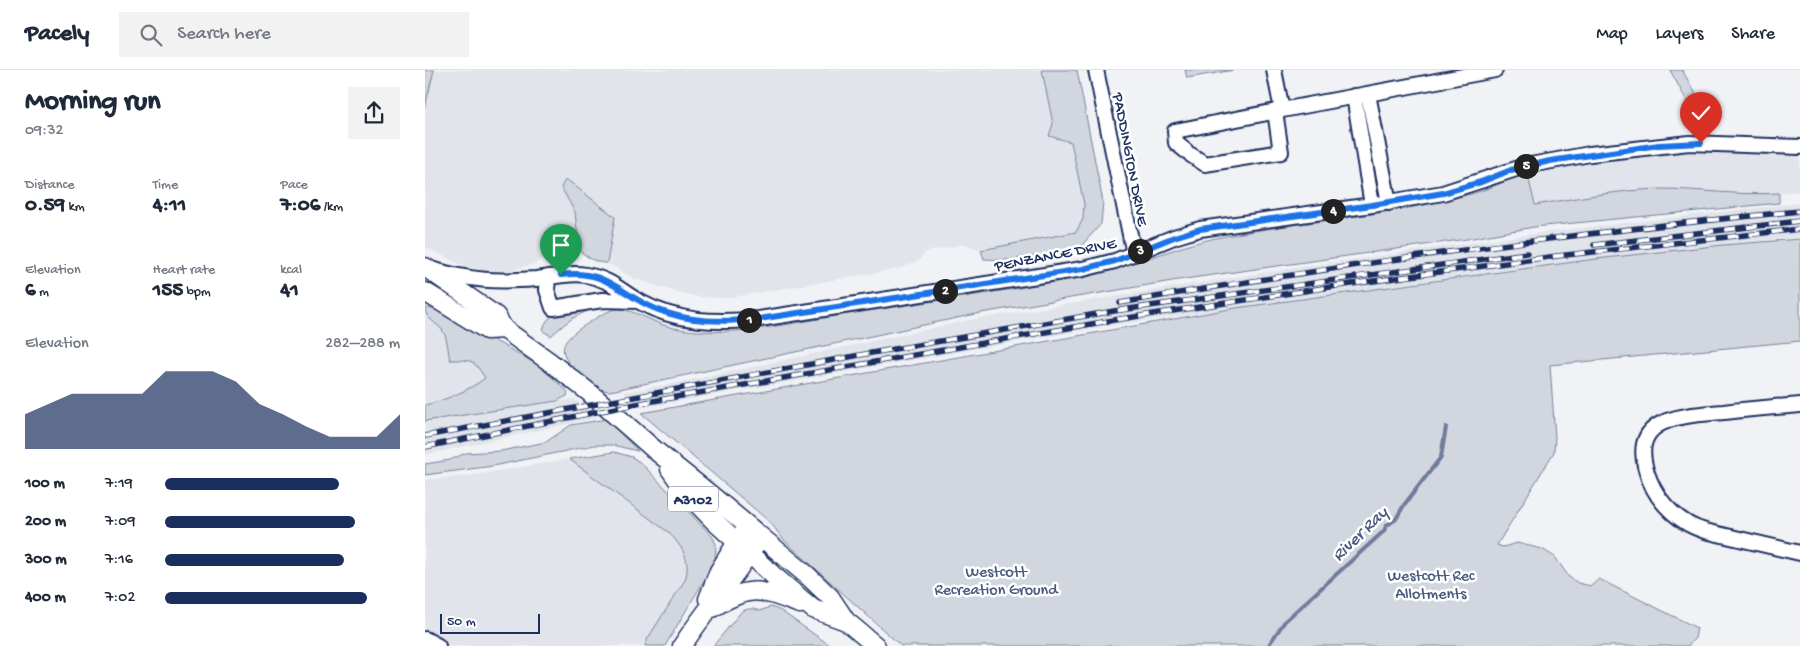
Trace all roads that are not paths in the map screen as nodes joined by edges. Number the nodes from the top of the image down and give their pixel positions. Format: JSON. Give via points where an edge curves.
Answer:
{"nodes":[{"id":1,"x":1097,"y":70,"type":"edge"},
{"id":2,"x":1274,"y":70,"type":"edge"},
{"id":3,"x":1495,"y":70,"type":"edge"},
{"id":4,"x":1441,"y":75,"type":"edge"},
{"id":5,"x":1369,"y":94,"type":"junction"},
{"id":6,"x":1355,"y":96,"type":"junction"},
{"id":7,"x":1279,"y":111,"type":"junction"},
{"id":8,"x":1800,"y":147,"type":"edge"},
{"id":9,"x":1389,"y":202,"type":"junction"},
{"id":10,"x":1372,"y":205,"type":"junction"},
{"id":11,"x":1134,"y":254,"type":"junction"},
{"id":12,"x":426,"y":267,"type":"edge"},
{"id":13,"x":548,"y":278,"type":"junction"},
{"id":14,"x":425,"y":292,"type":"edge"},
{"id":15,"x":639,"y":301,"type":"junction"},
{"id":16,"x":504,"y":330,"type":"junction"},
{"id":17,"x":1800,"y":405,"type":"edge"},
{"id":18,"x":656,"y":451,"type":"junction"},
{"id":19,"x":754,"y":530,"type":"junction"},
{"id":20,"x":743,"y":548,"type":"junction"},
{"id":21,"x":1800,"y":553,"type":"edge"},
{"id":22,"x":813,"y":609,"type":"junction"},
{"id":23,"x":705,"y":612,"type":"junction"},
{"id":24,"x":846,"y":621,"type":"junction"},
{"id":25,"x":425,"y":639,"type":"edge"},
{"id":26,"x":867,"y":643,"type":"edge"},
{"id":27,"x":438,"y":646,"type":"edge"},
{"id":28,"x":683,"y":646,"type":"edge"}],
"edges":[{"from":1,"to":11,"type":"street","name":"PADDINGTON DRIVE"},
{"from":2,"to":7,"type":"street"},
{"from":3,"to":4,"type":"street"},
{"from":4,"to":5,"type":"street"},
{"from":5,"to":6,"type":"street"},
{"from":5,"to":9,"type":"street"},
{"from":6,"to":7,"type":"street"},
{"from":6,"to":10,"type":"street"},
{"from":7,"to":7,"type":"street","via":[[1175,131],[1176,143],[1205,164],[1281,152]]},
{"from":8,"to":9,"type":"street","name":"PENZANCE DRIVE","via":[[1689,143],[1590,154],[1525,166],[1443,193]]},
{"from":9,"to":10,"type":"street","name":"PENZANCE DRIVE"},
{"from":10,"to":11,"type":"street","name":"PENZANCE DRIVE","via":[[1200,229]]},
{"from":11,"to":15,"type":"street","name":"PENZANCE DRIVE","via":[[1068,271],[742,321],[689,319],[662,312]]},
{"from":12,"to":13,"type":"street","name":"PENZANCE DRIVE","via":[[484,281]]},
{"from":12,"to":16,"type":"main road","number":"A3102","via":[[496,316]]},
{"from":13,"to":15,"type":"street","name":"PENZANCE DRIVE","via":[[575,274],[597,277]]},
{"from":13,"to":15,"type":"street","name":"PENZANCE DRIVE","via":[[547,290],[553,308],[602,300]]},
{"from":14,"to":16,"type":"main road","number":"A3102","via":[[487,330]]},
{"from":16,"to":18,"type":"main road","number":"A3102","via":[[590,393]]},
{"from":17,"to":21,"type":"street","via":[[1667,419],[1649,433],[1644,454],[1649,477],[1658,495],[1674,514],[1690,526]]},
{"from":18,"to":19,"type":"main road","number":"A3102"},
{"from":18,"to":20,"type":"main road","number":"A3102","via":[[687,493]]},
{"from":19,"to":20,"type":"main road"},
{"from":19,"to":24,"type":"main road","number":"A3102","via":[[816,582]]},
{"from":20,"to":22,"type":"main road","number":"A3102"},
{"from":20,"to":23,"type":"main road"},
{"from":22,"to":23,"type":"main road","via":[[768,592],[752,590],[733,596]]},
{"from":22,"to":24,"type":"main road","number":"A3102"},
{"from":23,"to":28,"type":"main road"},
{"from":24,"to":26,"type":"main road","number":"A3102"},
{"from":25,"to":27,"type":"street"}]}
